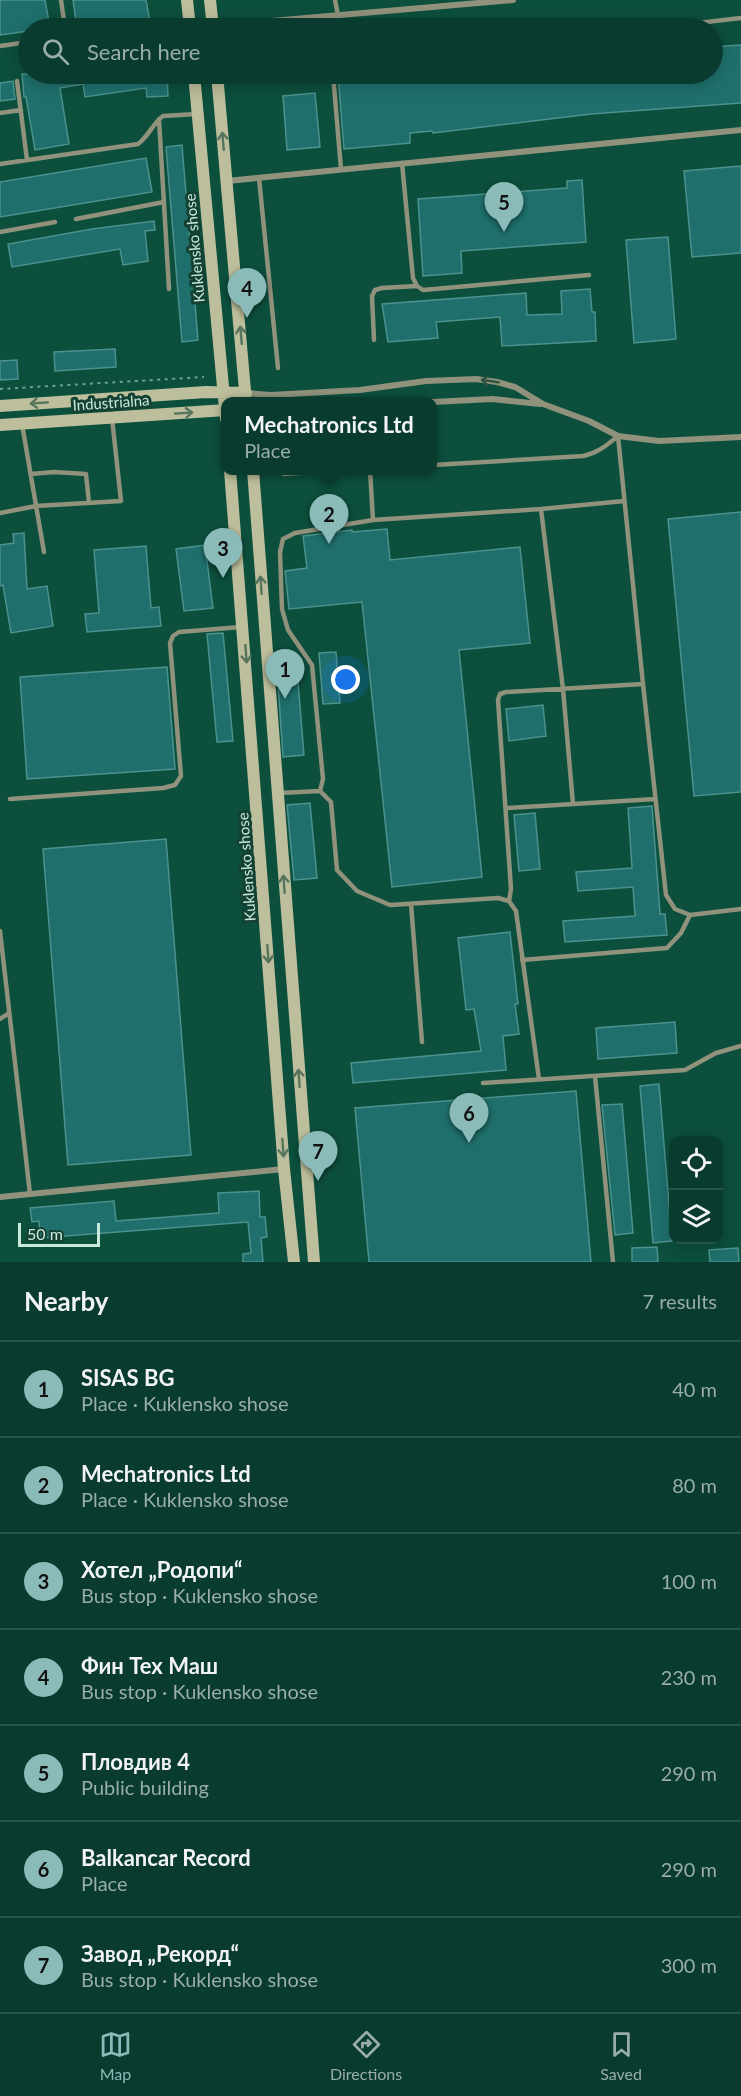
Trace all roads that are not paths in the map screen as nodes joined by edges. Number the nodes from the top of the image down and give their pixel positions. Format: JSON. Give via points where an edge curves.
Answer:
{"nodes":[{"id":1,"x":61,"y":0,"type":"edge"},
{"id":2,"x":187,"y":0,"type":"edge"},
{"id":3,"x":210,"y":0,"type":"edge"},
{"id":4,"x":335,"y":0,"type":"edge"},
{"id":5,"x":513,"y":0,"type":"edge"},
{"id":6,"x":485,"y":1,"type":"edge"},
{"id":7,"x":338,"y":15,"type":"junction"},
{"id":8,"x":64,"y":18,"type":"edge"},
{"id":9,"x":189,"y":18,"type":"edge"},
{"id":10,"x":211,"y":18,"type":"edge"},
{"id":11,"x":306,"y":18,"type":"edge"},
{"id":12,"x":741,"y":18,"type":"edge"},
{"id":13,"x":723,"y":20,"type":"edge"},
{"id":14,"x":18,"y":43,"type":"edge"},
{"id":15,"x":0,"y":46,"type":"edge"},
{"id":16,"x":17,"y":81,"type":"dead end"},
{"id":17,"x":195,"y":84,"type":"edge"},
{"id":18,"x":218,"y":84,"type":"edge"},
{"id":19,"x":334,"y":84,"type":"edge"},
{"id":20,"x":21,"y":110,"type":"junction"},
{"id":21,"x":0,"y":113,"type":"edge"},
{"id":22,"x":198,"y":114,"type":"junction"},
{"id":23,"x":159,"y":119,"type":"junction"},
{"id":24,"x":741,"y":130,"type":"edge"},
{"id":25,"x":27,"y":160,"type":"junction"},
{"id":26,"x":402,"y":163,"type":"junction"},
{"id":27,"x":0,"y":164,"type":"edge"},
{"id":28,"x":341,"y":169,"type":"junction"},
{"id":29,"x":259,"y":178,"type":"junction"},
{"id":30,"x":226,"y":182,"type":"junction"},
{"id":31,"x":164,"y":202,"type":"junction"},
{"id":32,"x":75,"y":219,"type":"dead end"},
{"id":33,"x":55,"y":222,"type":"dead end"},
{"id":34,"x":0,"y":232,"type":"edge"},
{"id":35,"x":588,"y":275,"type":"dead end"},
{"id":36,"x":417,"y":286,"type":"junction"},
{"id":37,"x":169,"y":289,"type":"dead end"},
{"id":38,"x":374,"y":340,"type":"dead end"},
{"id":39,"x":278,"y":368,"type":"dead end"},
{"id":40,"x":223,"y":392,"type":"junction"},
{"id":41,"x":223,"y":397,"type":"edge"},
{"id":42,"x":246,"y":397,"type":"edge"},
{"id":43,"x":437,"y":402,"type":"edge"},
{"id":44,"x":543,"y":404,"type":"junction"},
{"id":45,"x":0,"y":406,"type":"edge"},
{"id":46,"x":221,"y":413,"type":"edge"},
{"id":47,"x":112,"y":418,"type":"junction"},
{"id":48,"x":22,"y":424,"type":"junction"},
{"id":49,"x":0,"y":425,"type":"edge"},
{"id":50,"x":618,"y":436,"type":"junction"},
{"id":51,"x":741,"y":437,"type":"edge"},
{"id":52,"x":437,"y":465,"type":"edge"},
{"id":53,"x":31,"y":474,"type":"junction"},
{"id":54,"x":230,"y":475,"type":"edge"},
{"id":55,"x":253,"y":475,"type":"edge"},
{"id":56,"x":370,"y":475,"type":"edge"},
{"id":57,"x":624,"y":501,"type":"junction"},
{"id":58,"x":89,"y":503,"type":"junction"},
{"id":59,"x":36,"y":506,"type":"junction"},
{"id":60,"x":541,"y":509,"type":"junction"},
{"id":61,"x":0,"y":513,"type":"edge"},
{"id":62,"x":373,"y":520,"type":"junction"},
{"id":63,"x":44,"y":552,"type":"dead end"},
{"id":64,"x":244,"y":627,"type":"junction"},
{"id":65,"x":643,"y":684,"type":"junction"},
{"id":66,"x":563,"y":689,"type":"junction"},
{"id":67,"x":320,"y":791,"type":"junction"},
{"id":68,"x":277,"y":793,"type":"junction"},
{"id":69,"x":655,"y":799,"type":"junction"},
{"id":70,"x":10,"y":800,"type":"dead end"},
{"id":71,"x":573,"y":804,"type":"junction"},
{"id":72,"x":507,"y":808,"type":"junction"},
{"id":73,"x":508,"y":901,"type":"junction"},
{"id":74,"x":411,"y":904,"type":"junction"},
{"id":75,"x":741,"y":909,"type":"edge"},
{"id":76,"x":690,"y":915,"type":"junction"},
{"id":77,"x":0,"y":931,"type":"edge"},
{"id":78,"x":522,"y":960,"type":"junction"},
{"id":79,"x":9,"y":1013,"type":"junction"},
{"id":80,"x":0,"y":1019,"type":"edge"},
{"id":81,"x":422,"y":1042,"type":"dead end"},
{"id":82,"x":741,"y":1046,"type":"edge"},
{"id":83,"x":595,"y":1076,"type":"junction"},
{"id":84,"x":539,"y":1079,"type":"junction"},
{"id":85,"x":483,"y":1083,"type":"dead end"},
{"id":86,"x":284,"y":1169,"type":"junction"},
{"id":87,"x":30,"y":1194,"type":"junction"},
{"id":88,"x":0,"y":1197,"type":"edge"},
{"id":89,"x":294,"y":1262,"type":"edge"},
{"id":90,"x":314,"y":1262,"type":"edge"},
{"id":91,"x":613,"y":1262,"type":"edge"}],
"edges":[{"from":1,"to":8,"type":"lane"},
{"from":2,"to":9,"type":"main road"},
{"from":3,"to":10,"type":"main road"},
{"from":4,"to":7,"type":"lane"},
{"from":5,"to":6,"type":"street"},
{"from":6,"to":7,"type":"street"},
{"from":7,"to":11,"type":"street"},
{"from":12,"to":13,"type":"lane"},
{"from":14,"to":15,"type":"lane"},
{"from":16,"to":20,"type":"lane"},
{"from":17,"to":22,"type":"main road","name":"Kuklensko shose"},
{"from":30,"to":18,"type":"main road","one_way":true},
{"from":19,"to":28,"type":"lane"},
{"from":20,"to":21,"type":"lane"},
{"from":20,"to":25,"type":"lane"},
{"from":22,"to":23,"type":"lane"},
{"from":22,"to":40,"type":"main road","name":"Kuklensko shose"},
{"from":23,"to":25,"type":"lane","via":[[138,144]]},
{"from":23,"to":31,"type":"lane"},
{"from":24,"to":26,"type":"street"},
{"from":25,"to":27,"type":"lane"},
{"from":26,"to":28,"type":"street"},
{"from":26,"to":36,"type":"lane","via":[[413,278]]},
{"from":28,"to":29,"type":"street"},
{"from":29,"to":30,"type":"street"},
{"from":29,"to":39,"type":"lane"},
{"from":42,"to":30,"type":"main road","one_way":true},
{"from":31,"to":32,"type":"lane"},
{"from":31,"to":37,"type":"lane"},
{"from":33,"to":34,"type":"lane"},
{"from":35,"to":36,"type":"lane","via":[[423,290]]},
{"from":36,"to":38,"type":"lane","via":[[375,290]]},
{"from":40,"to":41,"type":"main road","name":"Kuklensko shose"},
{"from":40,"to":42,"type":"main road","name":"Industrialna"},
{"from":40,"to":45,"type":"main road","name":"Industrialna","one_way":true},
{"from":44,"to":42,"type":"street","one_way":true,"via":[[515,387],[476,379]]},
{"from":43,"to":44,"type":"street","via":[[472,399]]},
{"from":44,"to":50,"type":"street"},
{"from":47,"to":46,"type":"main road","name":"Industrialna","one_way":true},
{"from":47,"to":48,"type":"main road","name":"Industrialna"},
{"from":47,"to":58,"type":"lane","via":[[121,501]]},
{"from":48,"to":49,"type":"main road","name":"Industrialna"},
{"from":48,"to":53,"type":"lane"},
{"from":50,"to":51,"type":"street","via":[[659,441]]},
{"from":50,"to":52,"type":"lane","via":[[584,456]]},
{"from":50,"to":57,"type":"lane"},
{"from":53,"to":58,"type":"lane","via":[[86,474]]},
{"from":53,"to":59,"type":"lane"},
{"from":54,"to":64,"type":"main road","name":"Kuklensko shose"},
{"from":68,"to":55,"type":"main road","one_way":true},
{"from":56,"to":62,"type":"lane"},
{"from":57,"to":60,"type":"lane"},
{"from":57,"to":65,"type":"lane"},
{"from":58,"to":59,"type":"lane"},
{"from":59,"to":61,"type":"lane"},
{"from":59,"to":63,"type":"lane"},
{"from":60,"to":62,"type":"lane"},
{"from":60,"to":66,"type":"lane"},
{"from":62,"to":67,"type":"lane","via":[[282,538],[282,609],[288,630],[312,665],[323,779]]},
{"from":64,"to":70,"type":"lane","via":[[179,632],[173,636],[170,643],[181,776],[175,785]]},
{"from":64,"to":86,"type":"main road","name":"Kuklensko shose","one_way":true},
{"from":65,"to":66,"type":"lane"},
{"from":65,"to":69,"type":"lane"},
{"from":66,"to":71,"type":"lane"},
{"from":66,"to":72,"type":"lane","via":[[500,694]]},
{"from":67,"to":68,"type":"lane"},
{"from":67,"to":74,"type":"lane","via":[[331,802],[337,870],[357,891],[390,905]]},
{"from":90,"to":68,"type":"main road","one_way":true},
{"from":69,"to":71,"type":"lane"},
{"from":69,"to":76,"type":"lane","via":[[666,895],[675,909]]},
{"from":71,"to":72,"type":"lane"},
{"from":72,"to":73,"type":"lane","via":[[511,889]]},
{"from":73,"to":74,"type":"lane","via":[[498,898]]},
{"from":73,"to":78,"type":"lane","via":[[516,911]]},
{"from":74,"to":81,"type":"lane"},
{"from":75,"to":76,"type":"lane"},
{"from":76,"to":78,"type":"lane","via":[[667,948]]},
{"from":77,"to":79,"type":"lane"},
{"from":78,"to":84,"type":"lane"},
{"from":79,"to":80,"type":"lane"},
{"from":79,"to":87,"type":"lane"},
{"from":82,"to":83,"type":"lane","via":[[716,1053],[686,1070]]},
{"from":83,"to":84,"type":"lane"},
{"from":83,"to":91,"type":"lane"},
{"from":84,"to":85,"type":"lane"},
{"from":86,"to":87,"type":"street"},
{"from":86,"to":89,"type":"main road","name":"Kuklensko shose"},
{"from":87,"to":88,"type":"street"}]}
